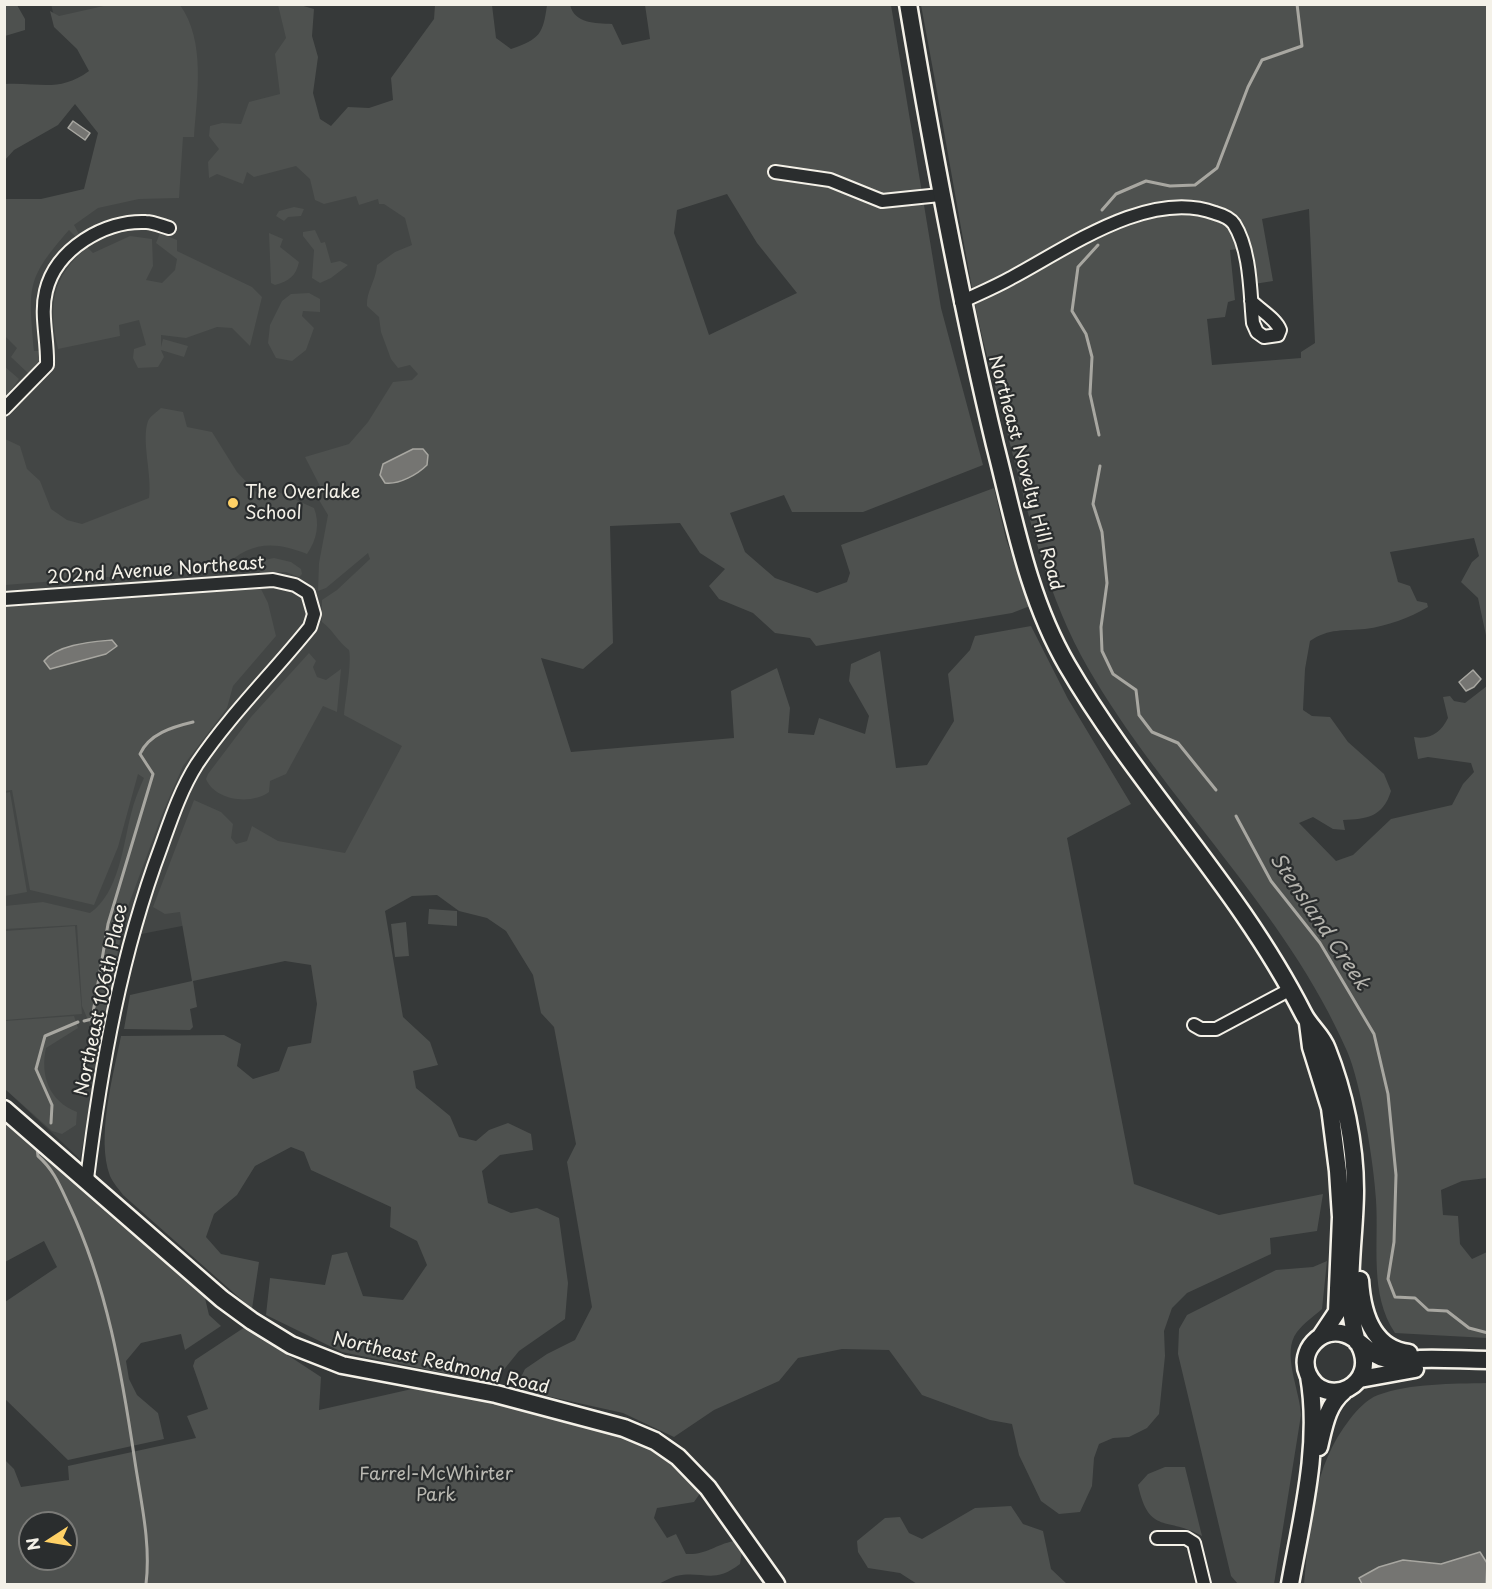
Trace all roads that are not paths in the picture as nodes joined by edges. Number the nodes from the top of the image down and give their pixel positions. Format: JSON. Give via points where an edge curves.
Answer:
{"nodes":[{"id":1,"x":908,"y":4,"type":"edge"},
{"id":2,"x":775,"y":172,"type":"dead end"},
{"id":3,"x":940,"y":195,"type":"junction"},
{"id":4,"x":169,"y":228,"type":"dead end"},
{"id":5,"x":1251,"y":301,"type":"dead end"},
{"id":6,"x":961,"y":302,"type":"junction"},
{"id":7,"x":4,"y":409,"type":"edge"},
{"id":8,"x":308,"y":593,"type":"joint"},
{"id":9,"x":4,"y":599,"type":"edge"},
{"id":10,"x":1291,"y":989,"type":"junction"},
{"id":11,"x":1307,"y":1022,"type":"junction"},
{"id":12,"x":1194,"y":1025,"type":"dead end"},
{"id":13,"x":4,"y":1109,"type":"edge"},
{"id":14,"x":87,"y":1179,"type":"junction"},
{"id":15,"x":1355,"y":1188,"type":"junction"},
{"id":16,"x":1321,"y":1336,"type":"junction"},
{"id":17,"x":1358,"y":1343,"type":"junction"},
{"id":18,"x":1488,"y":1360,"type":"edge"},
{"id":19,"x":1309,"y":1376,"type":"junction"},
{"id":20,"x":1360,"y":1378,"type":"junction"},
{"id":21,"x":1344,"y":1390,"type":"junction"},
{"id":22,"x":1305,"y":1503,"type":"junction"},
{"id":23,"x":1157,"y":1538,"type":"dead end"},
{"id":24,"x":776,"y":1584,"type":"edge"},
{"id":25,"x":1204,"y":1584,"type":"edge"},
{"id":26,"x":1290,"y":1584,"type":"edge"}],
"edges":[{"from":1,"to":3,"type":"main road","name":"Northeast Novelty Hill Road"},
{"from":2,"to":3,"type":"street","via":[[830,180],[882,201]]},
{"from":3,"to":6,"type":"main road","name":"Northeast Novelty Hill Road"},
{"from":4,"to":7,"type":"street","via":[[147,222],[110,227],[79,242],[55,270],[46,289],[43,312],[47,365]]},
{"from":5,"to":6,"type":"street","via":[[1243,246],[1233,223],[1206,209],[1180,207],[1140,214],[1102,228]]},
{"from":6,"to":10,"type":"main road","name":"Northeast Novelty Hill Road","via":[[1016,527],[1053,639],[1094,708],[1227,888]]},
{"from":8,"to":9,"type":"street","name":"202nd Avenue Northeast","via":[[273,580]]},
{"from":8,"to":14,"type":"street","name":"Northeast 106th Place","via":[[314,614],[310,627],[197,765],[166,831],[130,939],[99,1090]]},
{"from":10,"to":11,"type":"main road","name":"Northeast Novelty Hill Road"},
{"from":10,"to":12,"type":"street","via":[[1216,1029]]},
{"from":11,"to":15,"type":"main road","name":"Northeast Novelty Hill Road","via":[[1325,1044],[1342,1099]]},
{"from":11,"to":16,"type":"main road","name":"Northeast Novelty Hill Road","via":[[1330,1108],[1341,1217],[1337,1312]]},
{"from":13,"to":14,"type":"main road","name":"Northeast Redmond Road"},
{"from":14,"to":24,"type":"main road","name":"Northeast Redmond Road","via":[[222,1299],[291,1345],[342,1365],[496,1394],[624,1428],[655,1441],[678,1457],[708,1488]]},
{"from":15,"to":17,"type":"main road","name":"Northeast Novelty Hill Road","via":[[1351,1314]]},
{"from":15,"to":18,"type":"main road","via":[[1361,1293],[1376,1336],[1400,1352]]},
{"from":16,"to":17,"type":"main road","via":[[1337,1332]]},
{"from":16,"to":19,"type":"main road","via":[[1308,1349]]},
{"from":17,"to":18,"type":"main road","via":[[1387,1359]]},
{"from":17,"to":20,"type":"main road","via":[[1365,1361]]},
{"from":18,"to":20,"type":"main road"},
{"from":19,"to":21,"type":"main road","via":[[1324,1390]]},
{"from":19,"to":22,"type":"main road","via":[[1314,1409]]},
{"from":20,"to":21,"type":"main road"},
{"from":21,"to":22,"type":"main road","via":[[1328,1412]]},
{"from":22,"to":26,"type":"main road"},
{"from":23,"to":25,"type":"street","via":[[1186,1538],[1194,1543]]}]}
